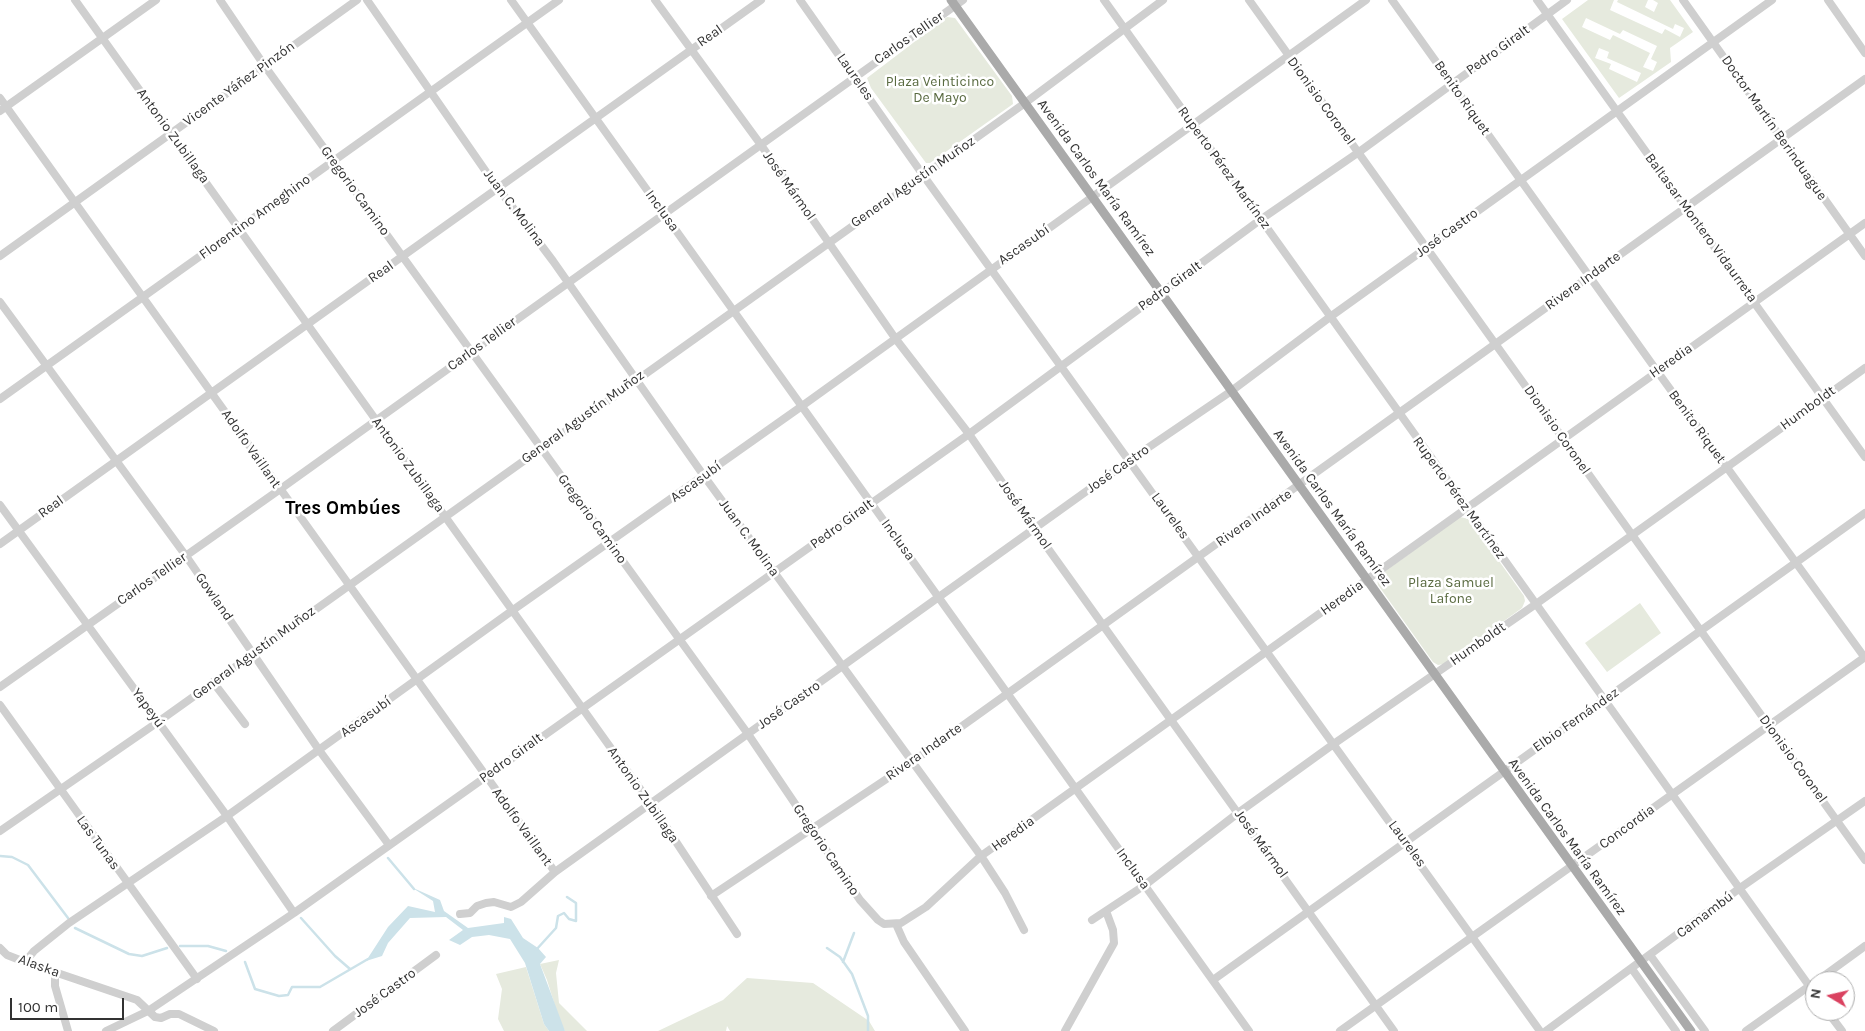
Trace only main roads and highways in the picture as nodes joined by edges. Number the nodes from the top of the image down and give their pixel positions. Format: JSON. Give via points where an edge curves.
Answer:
{"nodes":[{"id":1,"x":953,"y":3,"type":"edge"},
{"id":2,"x":1691,"y":1031,"type":"edge"}],
"edges":[{"from":1,"to":2,"type":"main road","name":"Avenida Carlos María Ramírez"}]}
